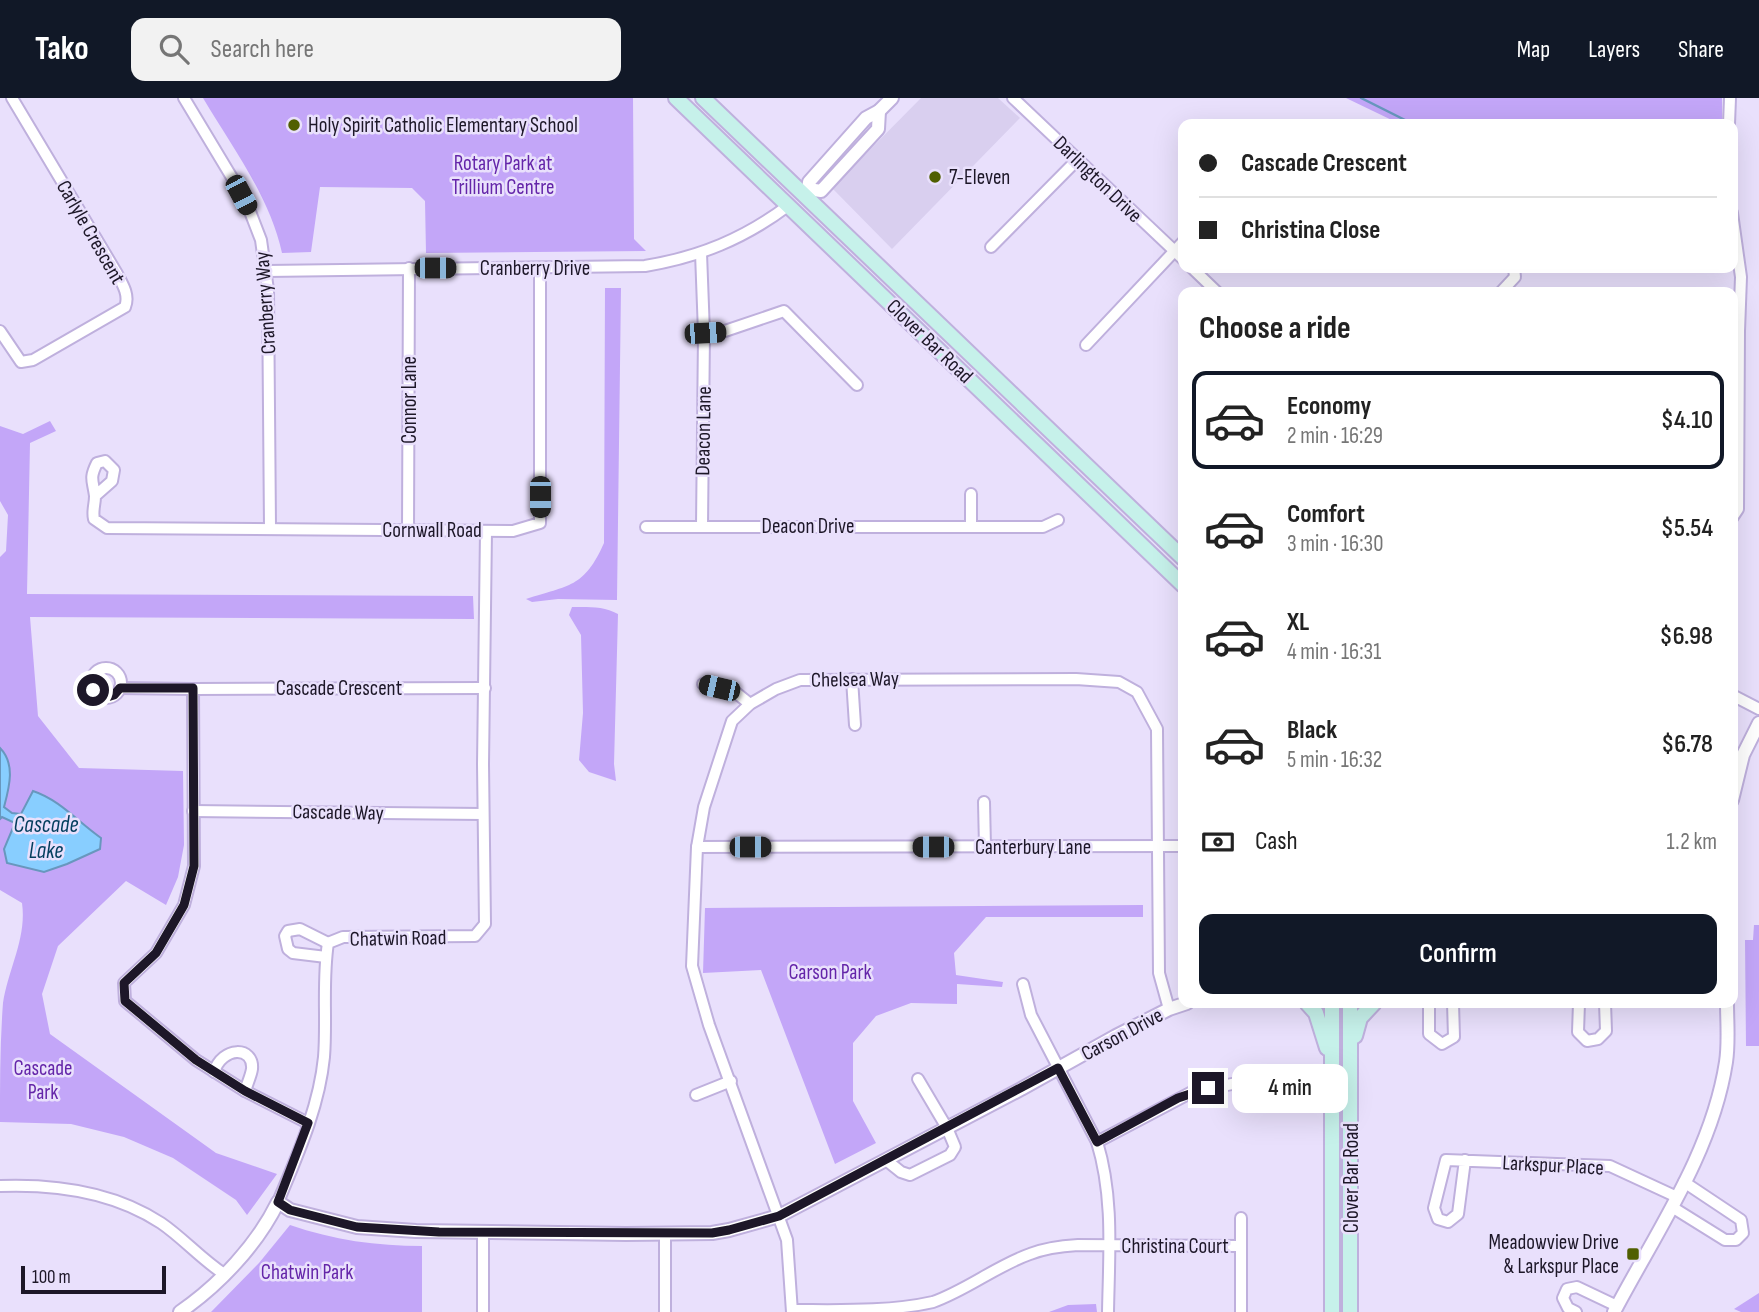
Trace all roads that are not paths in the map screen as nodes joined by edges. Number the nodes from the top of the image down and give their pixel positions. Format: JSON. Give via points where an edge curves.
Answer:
{"nodes":[{"id":1,"x":12,"y":98,"type":"edge"},
{"id":2,"x":184,"y":98,"type":"edge"},
{"id":3,"x":676,"y":98,"type":"edge"},
{"id":4,"x":703,"y":98,"type":"edge"},
{"id":5,"x":892,"y":98,"type":"edge"},
{"id":6,"x":1013,"y":98,"type":"edge"},
{"id":7,"x":1730,"y":98,"type":"edge"},
{"id":8,"x":1729,"y":119,"type":"edge"},
{"id":9,"x":1078,"y":159,"type":"junction"},
{"id":10,"x":805,"y":192,"type":"junction"},
{"id":11,"x":789,"y":205,"type":"junction"},
{"id":12,"x":991,"y":247,"type":"dead end"},
{"id":13,"x":1178,"y":247,"type":"edge"},
{"id":14,"x":1174,"y":251,"type":"junction"},
{"id":15,"x":701,"y":253,"type":"junction"},
{"id":16,"x":1178,"y":255,"type":"edge"},
{"id":17,"x":1738,"y":256,"type":"edge"},
{"id":18,"x":409,"y":268,"type":"junction"},
{"id":19,"x":540,"y":268,"type":"junction"},
{"id":20,"x":267,"y":271,"type":"junction"},
{"id":21,"x":1197,"y":273,"type":"edge"},
{"id":22,"x":1515,"y":273,"type":"edge"},
{"id":23,"x":1212,"y":287,"type":"edge"},
{"id":24,"x":1506,"y":287,"type":"edge"},
{"id":25,"x":1738,"y":304,"type":"edge"},
{"id":26,"x":0,"y":331,"type":"edge"},
{"id":27,"x":705,"y":333,"type":"junction"},
{"id":28,"x":1086,"y":345,"type":"dead end"},
{"id":29,"x":857,"y":385,"type":"dead end"},
{"id":30,"x":971,"y":494,"type":"dead end"},
{"id":31,"x":95,"y":496,"type":"dead end"},
{"id":32,"x":1058,"y":520,"type":"dead end"},
{"id":33,"x":702,"y":526,"type":"junction"},
{"id":34,"x":971,"y":526,"type":"junction"},
{"id":35,"x":270,"y":527,"type":"junction"},
{"id":36,"x":646,"y":527,"type":"dead end"},
{"id":37,"x":408,"y":531,"type":"junction"},
{"id":38,"x":486,"y":531,"type":"junction"},
{"id":39,"x":1178,"y":553,"type":"edge"},
{"id":40,"x":1178,"y":580,"type":"edge"},
{"id":41,"x":852,"y":679,"type":"junction"},
{"id":42,"x":703,"y":684,"type":"dead end"},
{"id":43,"x":120,"y":688,"type":"dead end"},
{"id":44,"x":193,"y":688,"type":"junction"},
{"id":45,"x":485,"y":688,"type":"junction"},
{"id":46,"x":1738,"y":698,"type":"edge"},
{"id":47,"x":750,"y":704,"type":"junction"},
{"id":48,"x":1759,"y":709,"type":"edge"},
{"id":49,"x":1759,"y":723,"type":"edge"},
{"id":50,"x":855,"y":724,"type":"dead end"},
{"id":51,"x":1738,"y":775,"type":"edge"},
{"id":52,"x":984,"y":802,"type":"dead end"},
{"id":53,"x":193,"y":811,"type":"junction"},
{"id":54,"x":483,"y":814,"type":"junction"},
{"id":55,"x":1158,"y":846,"type":"junction"},
{"id":56,"x":1178,"y":846,"type":"edge"},
{"id":57,"x":697,"y":847,"type":"junction"},
{"id":58,"x":985,"y":847,"type":"junction"},
{"id":59,"x":328,"y":943,"type":"junction"},
{"id":60,"x":326,"y":957,"type":"junction"},
{"id":61,"x":1023,"y":984,"type":"dead end"},
{"id":62,"x":1178,"y":1006,"type":"edge"},
{"id":63,"x":1312,"y":1008,"type":"edge"},
{"id":64,"x":1332,"y":1008,"type":"edge"},
{"id":65,"x":1350,"y":1008,"type":"edge"},
{"id":66,"x":1369,"y":1008,"type":"edge"},
{"id":67,"x":1429,"y":1008,"type":"edge"},
{"id":68,"x":1454,"y":1008,"type":"edge"},
{"id":69,"x":1578,"y":1008,"type":"edge"},
{"id":70,"x":1605,"y":1008,"type":"edge"},
{"id":71,"x":1727,"y":1008,"type":"edge"},
{"id":72,"x":1169,"y":1009,"type":"junction"},
{"id":73,"x":1351,"y":1047,"type":"junction"},
{"id":74,"x":1332,"y":1062,"type":"junction"},
{"id":75,"x":1058,"y":1068,"type":"junction"},
{"id":76,"x":214,"y":1072,"type":"junction"},
{"id":77,"x":918,"y":1079,"type":"dead end"},
{"id":78,"x":731,"y":1081,"type":"junction"},
{"id":79,"x":1242,"y":1082,"type":"dead end"},
{"id":80,"x":245,"y":1091,"type":"junction"},
{"id":81,"x":696,"y":1095,"type":"dead end"},
{"id":82,"x":308,"y":1123,"type":"junction"},
{"id":83,"x":947,"y":1128,"type":"junction"},
{"id":84,"x":1097,"y":1142,"type":"junction"},
{"id":85,"x":886,"y":1160,"type":"junction"},
{"id":86,"x":1465,"y":1160,"type":"junction"},
{"id":87,"x":1684,"y":1182,"type":"junction"},
{"id":88,"x":0,"y":1186,"type":"edge"},
{"id":89,"x":278,"y":1202,"type":"junction"},
{"id":90,"x":1674,"y":1202,"type":"junction"},
{"id":91,"x":779,"y":1216,"type":"junction"},
{"id":92,"x":1241,"y":1218,"type":"dead end"},
{"id":93,"x":483,"y":1232,"type":"junction"},
{"id":94,"x":665,"y":1233,"type":"junction"},
{"id":95,"x":1109,"y":1245,"type":"junction"},
{"id":96,"x":1241,"y":1246,"type":"junction"},
{"id":97,"x":224,"y":1274,"type":"junction"},
{"id":98,"x":916,"y":1309,"type":"edge"},
{"id":99,"x":1615,"y":1309,"type":"edge"},
{"id":100,"x":792,"y":1311,"type":"edge"},
{"id":101,"x":180,"y":1312,"type":"edge"},
{"id":102,"x":483,"y":1312,"type":"edge"},
{"id":103,"x":665,"y":1312,"type":"edge"},
{"id":104,"x":1108,"y":1312,"type":"edge"},
{"id":105,"x":1241,"y":1312,"type":"edge"},
{"id":106,"x":1332,"y":1312,"type":"edge"},
{"id":107,"x":1350,"y":1312,"type":"edge"},
{"id":108,"x":1576,"y":1312,"type":"edge"}],
"edges":[{"from":1,"to":26,"type":"street","name":"Carlyle Crescent","via":[[116,272],[127,301],[125,307],[33,360],[21,362]]},
{"from":2,"to":20,"type":"street","name":"Cranberry Way","via":[[249,209]]},
{"from":3,"to":11,"type":"main road","name":"Clover Bar Road"},
{"from":4,"to":10,"type":"main road","name":"Clover Bar Road"},
{"from":5,"to":10,"type":"street","via":[[879,111],[878,130],[821,191]]},
{"from":6,"to":9,"type":"street","name":"Darlington Drive"},
{"from":7,"to":8,"type":"street"},
{"from":9,"to":12,"type":"street"},
{"from":9,"to":14,"type":"street","name":"Darlington Drive"},
{"from":10,"to":11,"type":"street"},
{"from":10,"to":39,"type":"main road","name":"Clover Bar Road"},
{"from":11,"to":15,"type":"street","name":"Cranberry Drive","via":[[729,242]]},
{"from":11,"to":40,"type":"main road","name":"Clover Bar Road"},
{"from":13,"to":14,"type":"street"},
{"from":14,"to":16,"type":"street","name":"Darlington Drive"},
{"from":14,"to":28,"type":"street"},
{"from":15,"to":19,"type":"street","name":"Cranberry Drive","via":[[645,266]]},
{"from":15,"to":27,"type":"street","name":"Deacon Lane"},
{"from":17,"to":25,"type":"street"},
{"from":18,"to":19,"type":"street","name":"Cranberry Drive"},
{"from":18,"to":20,"type":"street","name":"Cranberry Drive"},
{"from":18,"to":37,"type":"street","name":"Connor Lane"},
{"from":19,"to":38,"type":"street","name":"Cornwall Road","via":[[540,523],[513,531]]},
{"from":20,"to":35,"type":"street","name":"Cranberry Way"},
{"from":21,"to":23,"type":"street"},
{"from":22,"to":24,"type":"street"},
{"from":27,"to":29,"type":"street","via":[[722,332],[784,311]]},
{"from":27,"to":33,"type":"street","name":"Deacon Lane"},
{"from":30,"to":34,"type":"street"},
{"from":31,"to":35,"type":"street","name":"Cornwall Road","via":[[94,519],[107,527]]},
{"from":32,"to":34,"type":"street","name":"Deacon Drive","via":[[1043,527]]},
{"from":33,"to":34,"type":"street","name":"Deacon Drive"},
{"from":33,"to":36,"type":"street","name":"Deacon Drive"},
{"from":35,"to":37,"type":"street","name":"Cornwall Road"},
{"from":37,"to":38,"type":"street","name":"Cornwall Road"},
{"from":38,"to":45,"type":"street","name":"Chatwin Road"},
{"from":41,"to":47,"type":"street","name":"Chelsea Way","via":[[800,680]]},
{"from":41,"to":50,"type":"street"},
{"from":41,"to":55,"type":"street","name":"Chelsea Way","via":[[1119,682],[1137,692],[1157,729]]},
{"from":42,"to":47,"type":"street","via":[[735,692]]},
{"from":43,"to":44,"type":"street","name":"Cascade Crescent"},
{"from":44,"to":45,"type":"street","name":"Cascade Crescent"},
{"from":44,"to":53,"type":"street"},
{"from":45,"to":54,"type":"street","name":"Chatwin Road"},
{"from":46,"to":48,"type":"street"},
{"from":47,"to":57,"type":"street","name":"Chelsea Way","via":[[732,720],[718,757]]},
{"from":49,"to":51,"type":"street"},
{"from":52,"to":58,"type":"street"},
{"from":53,"to":54,"type":"street","name":"Cascade Way"},
{"from":53,"to":76,"type":"street","via":[[194,866],[184,905],[156,953],[124,983],[125,1001]]},
{"from":54,"to":59,"type":"street","name":"Chatwin Road","via":[[485,925],[475,936],[343,937]]},
{"from":55,"to":56,"type":"street","name":"Canterbury Lane"},
{"from":55,"to":58,"type":"street","name":"Canterbury Lane"},
{"from":55,"to":72,"type":"street","name":"Chelsea Way","via":[[1159,973]]},
{"from":57,"to":58,"type":"street","name":"Canterbury Lane"},
{"from":57,"to":78,"type":"street","name":"Chelsea Way","via":[[692,966]]},
{"from":59,"to":60,"type":"street","name":"Chatwin Road"},
{"from":59,"to":60,"type":"street","via":[[300,929],[285,936],[293,953]]},
{"from":60,"to":82,"type":"street","name":"Chatwin Road","via":[[324,1057]]},
{"from":61,"to":75,"type":"street","via":[[1031,1015]]},
{"from":62,"to":72,"type":"street","name":"Carson Drive"},
{"from":63,"to":74,"type":"main road"},
{"from":64,"to":74,"type":"main road","name":"Clover Bar Road"},
{"from":65,"to":73,"type":"main road","name":"Clover Bar Road"},
{"from":66,"to":73,"type":"main road","via":[[1360,1017]]},
{"from":67,"to":68,"type":"street","via":[[1429,1034],[1442,1044],[1454,1037]]},
{"from":69,"to":70,"type":"street","via":[[1578,1032],[1587,1041],[1606,1031]]},
{"from":71,"to":87,"type":"street","via":[[1726,1061],[1711,1125]]},
{"from":72,"to":75,"type":"street","name":"Carson Drive"},
{"from":73,"to":107,"type":"main road","name":"Clover Bar Road"},
{"from":74,"to":106,"type":"main road","name":"Clover Bar Road"},
{"from":75,"to":83,"type":"street","name":"Carson Drive"},
{"from":75,"to":84,"type":"street"},
{"from":76,"to":80,"type":"street"},
{"from":76,"to":80,"type":"street","via":[[221,1057],[231,1051],[243,1053],[252,1068]]},
{"from":77,"to":83,"type":"street"},
{"from":78,"to":81,"type":"street"},
{"from":78,"to":91,"type":"street","name":"Chelsea Way"},
{"from":79,"to":84,"type":"street","via":[[1192,1092]]},
{"from":80,"to":82,"type":"street"},
{"from":82,"to":89,"type":"street","name":"Chatwin Road"},
{"from":83,"to":85,"type":"street","name":"Carson Drive"},
{"from":83,"to":85,"type":"street","via":[[953,1151],[913,1174],[906,1175]]},
{"from":84,"to":95,"type":"street","via":[[1107,1183]]},
{"from":85,"to":91,"type":"street","name":"Carson Drive"},
{"from":86,"to":86,"type":"street","via":[[1446,1160],[1434,1208],[1438,1219],[1448,1222],[1458,1214]]},
{"from":86,"to":90,"type":"street","name":"Larkspur Place","via":[[1610,1166]]},
{"from":87,"to":90,"type":"street"},
{"from":87,"to":90,"type":"street","name":"Larkspur Place","via":[[1741,1220],[1743,1233],[1736,1240],[1725,1240]]},
{"from":88,"to":97,"type":"street","via":[[37,1185],[89,1193],[141,1211]]},
{"from":89,"to":93,"type":"street","name":"Carson Drive","via":[[290,1210],[357,1227]]},
{"from":89,"to":97,"type":"street","name":"Chatwin Road","via":[[255,1239]]},
{"from":90,"to":99,"type":"street"},
{"from":91,"to":94,"type":"street","name":"Carson Drive","via":[[729,1230]]},
{"from":91,"to":100,"type":"street","name":"Chelsea Way","via":[[787,1240]]},
{"from":92,"to":96,"type":"street","name":"Christina Court"},
{"from":93,"to":94,"type":"street","name":"Carson Drive"},
{"from":93,"to":102,"type":"street"},
{"from":94,"to":103,"type":"street"},
{"from":95,"to":96,"type":"street","name":"Christina Court"},
{"from":95,"to":98,"type":"street","name":"Christina Court","via":[[1038,1251]]},
{"from":95,"to":104,"type":"street"},
{"from":96,"to":105,"type":"street","name":"Christina Court"},
{"from":97,"to":101,"type":"street","name":"Chatwin Road"},
{"from":98,"to":100,"type":"street","name":"Christina Court"},
{"from":99,"to":108,"type":"street","via":[[1572,1287],[1563,1298]]}]}
